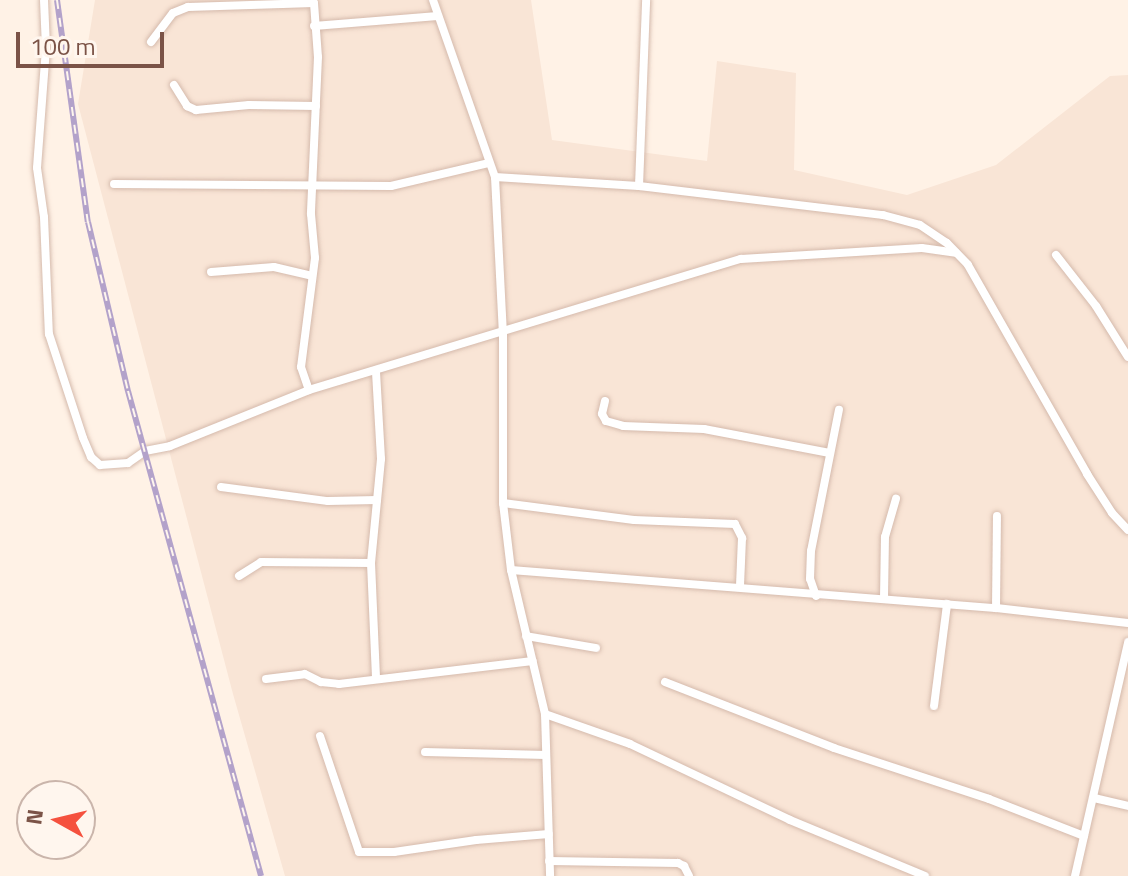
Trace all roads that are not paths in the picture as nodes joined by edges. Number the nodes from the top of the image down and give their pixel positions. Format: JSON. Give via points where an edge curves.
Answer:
{"nodes":[{"id":1,"x":44,"y":0,"type":"edge"},
{"id":2,"x":433,"y":0,"type":"edge"},
{"id":3,"x":646,"y":0,"type":"edge"},
{"id":4,"x":314,"y":2,"type":"edge"},
{"id":5,"x":438,"y":16,"type":"junction"},
{"id":6,"x":314,"y":26,"type":"junction"},
{"id":7,"x":151,"y":42,"type":"dead end"},
{"id":8,"x":174,"y":85,"type":"dead end"},
{"id":9,"x":316,"y":106,"type":"junction"},
{"id":10,"x":489,"y":163,"type":"junction"},
{"id":11,"x":495,"y":177,"type":"junction"},
{"id":12,"x":114,"y":184,"type":"dead end"},
{"id":13,"x":313,"y":185,"type":"junction"},
{"id":14,"x":639,"y":186,"type":"junction"},
{"id":15,"x":956,"y":253,"type":"junction"},
{"id":16,"x":1056,"y":255,"type":"dead end"},
{"id":17,"x":211,"y":272,"type":"dead end"},
{"id":18,"x":312,"y":276,"type":"junction"},
{"id":19,"x":503,"y":334,"type":"junction"},
{"id":20,"x":1128,"y":357,"type":"edge"},
{"id":21,"x":376,"y":372,"type":"junction"},
{"id":22,"x":309,"y":390,"type":"junction"},
{"id":23,"x":605,"y":401,"type":"dead end"},
{"id":24,"x":839,"y":410,"type":"dead end"},
{"id":25,"x":830,"y":453,"type":"junction"},
{"id":26,"x":221,"y":487,"type":"dead end"},
{"id":27,"x":896,"y":499,"type":"dead end"},
{"id":28,"x":377,"y":500,"type":"junction"},
{"id":29,"x":503,"y":503,"type":"junction"},
{"id":30,"x":997,"y":516,"type":"dead end"},
{"id":31,"x":1128,"y":530,"type":"edge"},
{"id":32,"x":371,"y":563,"type":"junction"},
{"id":33,"x":511,"y":570,"type":"junction"},
{"id":34,"x":239,"y":576,"type":"dead end"},
{"id":35,"x":740,"y":586,"type":"junction"},
{"id":36,"x":816,"y":596,"type":"junction"},
{"id":37,"x":884,"y":599,"type":"junction"},
{"id":38,"x":947,"y":604,"type":"junction"},
{"id":39,"x":996,"y":608,"type":"junction"},
{"id":40,"x":1128,"y":623,"type":"edge"},
{"id":41,"x":526,"y":636,"type":"junction"},
{"id":42,"x":1128,"y":642,"type":"edge"},
{"id":43,"x":596,"y":648,"type":"dead end"},
{"id":44,"x":533,"y":661,"type":"junction"},
{"id":45,"x":266,"y":679,"type":"dead end"},
{"id":46,"x":376,"y":679,"type":"junction"},
{"id":47,"x":665,"y":682,"type":"dead end"},
{"id":48,"x":934,"y":706,"type":"dead end"},
{"id":49,"x":545,"y":714,"type":"junction"},
{"id":50,"x":320,"y":736,"type":"dead end"},
{"id":51,"x":425,"y":752,"type":"dead end"},
{"id":52,"x":546,"y":755,"type":"junction"},
{"id":53,"x":1094,"y":798,"type":"junction"},
{"id":54,"x":1128,"y":806,"type":"edge"},
{"id":55,"x":549,"y":834,"type":"junction"},
{"id":56,"x":1084,"y":836,"type":"junction"},
{"id":57,"x":549,"y":861,"type":"junction"},
{"id":58,"x":550,"y":876,"type":"edge"},
{"id":59,"x":688,"y":876,"type":"edge"},
{"id":60,"x":923,"y":876,"type":"edge"},
{"id":61,"x":1075,"y":876,"type":"edge"}],
"edges":[{"from":1,"to":22,"type":"street","via":[[37,168],[49,334],[91,457],[100,465],[128,463],[145,451],[170,446]]},
{"from":2,"to":5,"type":"street"},
{"from":3,"to":14,"type":"street"},
{"from":4,"to":6,"type":"street"},
{"from":4,"to":7,"type":"street","via":[[188,7],[173,13]]},
{"from":5,"to":6,"type":"street"},
{"from":5,"to":10,"type":"street"},
{"from":6,"to":9,"type":"street"},
{"from":8,"to":9,"type":"street","via":[[187,106],[196,110]]},
{"from":9,"to":13,"type":"street"},
{"from":10,"to":11,"type":"street"},
{"from":10,"to":13,"type":"street","via":[[404,186]]},
{"from":11,"to":14,"type":"street"},
{"from":11,"to":19,"type":"street"},
{"from":12,"to":13,"type":"street"},
{"from":13,"to":18,"type":"street"},
{"from":14,"to":15,"type":"street","via":[[883,215],[920,225]]},
{"from":15,"to":19,"type":"street","via":[[922,248],[741,259]]},
{"from":15,"to":31,"type":"street","via":[[968,265],[1087,474]]},
{"from":16,"to":20,"type":"street"},
{"from":17,"to":18,"type":"street","via":[[274,267]]},
{"from":18,"to":22,"type":"street","via":[[301,367]]},
{"from":19,"to":21,"type":"street"},
{"from":19,"to":29,"type":"street"},
{"from":21,"to":22,"type":"street"},
{"from":21,"to":28,"type":"street","via":[[382,428]]},
{"from":23,"to":25,"type":"street","via":[[606,421],[623,426],[704,429]]},
{"from":24,"to":25,"type":"street"},
{"from":25,"to":36,"type":"street","via":[[811,551],[810,579]]},
{"from":26,"to":28,"type":"street","via":[[328,501]]},
{"from":27,"to":37,"type":"street","via":[[885,537]]},
{"from":28,"to":32,"type":"street"},
{"from":29,"to":33,"type":"street"},
{"from":29,"to":35,"type":"street","via":[[634,520],[735,524],[742,538]]},
{"from":30,"to":39,"type":"street"},
{"from":32,"to":34,"type":"street","via":[[261,562]]},
{"from":32,"to":46,"type":"street"},
{"from":33,"to":35,"type":"street"},
{"from":33,"to":41,"type":"street"},
{"from":35,"to":36,"type":"street"},
{"from":36,"to":37,"type":"street"},
{"from":37,"to":38,"type":"street"},
{"from":38,"to":39,"type":"street"},
{"from":38,"to":48,"type":"street"},
{"from":39,"to":40,"type":"street"},
{"from":41,"to":43,"type":"street"},
{"from":41,"to":44,"type":"street"},
{"from":42,"to":53,"type":"street"},
{"from":44,"to":46,"type":"street"},
{"from":44,"to":49,"type":"street"},
{"from":45,"to":46,"type":"street","via":[[305,674],[339,684]]},
{"from":47,"to":56,"type":"street"},
{"from":49,"to":52,"type":"street"},
{"from":49,"to":60,"type":"street","via":[[630,744]]},
{"from":50,"to":55,"type":"street","via":[[359,852]]},
{"from":51,"to":52,"type":"street"},
{"from":52,"to":55,"type":"street"},
{"from":53,"to":54,"type":"street"},
{"from":53,"to":56,"type":"street"},
{"from":55,"to":57,"type":"street"},
{"from":56,"to":61,"type":"street"},
{"from":57,"to":58,"type":"street"},
{"from":57,"to":59,"type":"street","via":[[678,863]]}]}
